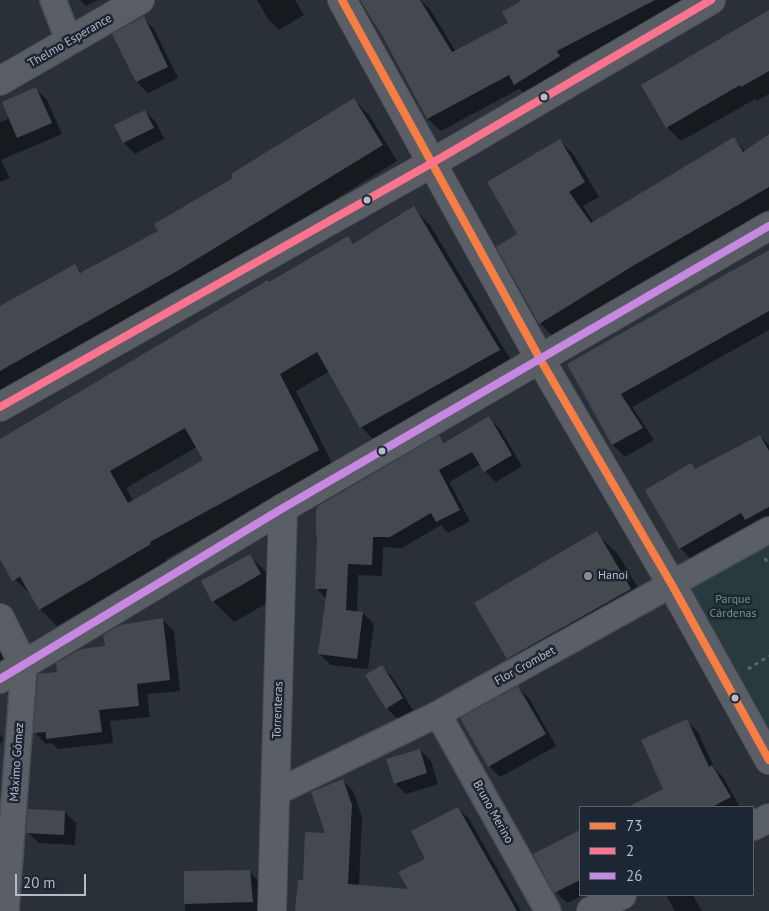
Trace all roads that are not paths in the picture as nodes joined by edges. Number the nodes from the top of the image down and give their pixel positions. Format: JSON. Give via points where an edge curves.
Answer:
{"nodes":[{"id":1,"x":53,"y":0,"type":"edge"},
{"id":2,"x":140,"y":0,"type":"edge"},
{"id":3,"x":342,"y":0,"type":"edge"},
{"id":4,"x":711,"y":0,"type":"edge"},
{"id":5,"x":69,"y":41,"type":"junction"},
{"id":6,"x":0,"y":81,"type":"edge"},
{"id":7,"x":432,"y":163,"type":"junction"},
{"id":8,"x":769,"y":226,"type":"edge"},
{"id":9,"x":540,"y":359,"type":"junction"},
{"id":10,"x":0,"y":407,"type":"edge"},
{"id":11,"x":283,"y":508,"type":"junction"},
{"id":12,"x":769,"y":530,"type":"edge"},
{"id":13,"x":672,"y":585,"type":"junction"},
{"id":14,"x":0,"y":618,"type":"edge"},
{"id":15,"x":24,"y":666,"type":"junction"},
{"id":16,"x":0,"y":679,"type":"edge"},
{"id":17,"x":438,"y":714,"type":"junction"},
{"id":18,"x":769,"y":760,"type":"edge"},
{"id":19,"x":276,"y":793,"type":"junction"},
{"id":20,"x":769,"y":818,"type":"edge"},
{"id":21,"x":754,"y":826,"type":"edge"},
{"id":22,"x":620,"y":896,"type":"edge"},
{"id":23,"x":6,"y":911,"type":"edge"},
{"id":24,"x":272,"y":911,"type":"edge"},
{"id":25,"x":548,"y":911,"type":"edge"},
{"id":26,"x":591,"y":911,"type":"edge"}],
"edges":[{"from":1,"to":5,"type":"street"},
{"from":2,"to":5,"type":"main road","name":"Thelmo Esperance"},
{"from":3,"to":7,"type":"street"},
{"from":4,"to":7,"type":"main road"},
{"from":5,"to":6,"type":"main road","name":"Thelmo Esperance"},
{"from":7,"to":9,"type":"street"},
{"from":7,"to":10,"type":"main road"},
{"from":8,"to":9,"type":"main road"},
{"from":9,"to":11,"type":"main road"},
{"from":9,"to":13,"type":"street"},
{"from":11,"to":15,"type":"main road"},
{"from":11,"to":19,"type":"street","name":"Torrenteras"},
{"from":12,"to":13,"type":"street","name":"Flor Crombet"},
{"from":13,"to":17,"type":"street","name":"Flor Crombet"},
{"from":13,"to":18,"type":"street"},
{"from":14,"to":15,"type":"main road"},
{"from":15,"to":16,"type":"main road"},
{"from":15,"to":23,"type":"street","name":"Máximo Gómez"},
{"from":17,"to":19,"type":"street","name":"Flor Crombet"},
{"from":17,"to":25,"type":"street","name":"Bruno Merino"},
{"from":19,"to":24,"type":"street","name":"Torrenteras"},
{"from":20,"to":21,"type":"street"},
{"from":22,"to":26,"type":"street"}]}
